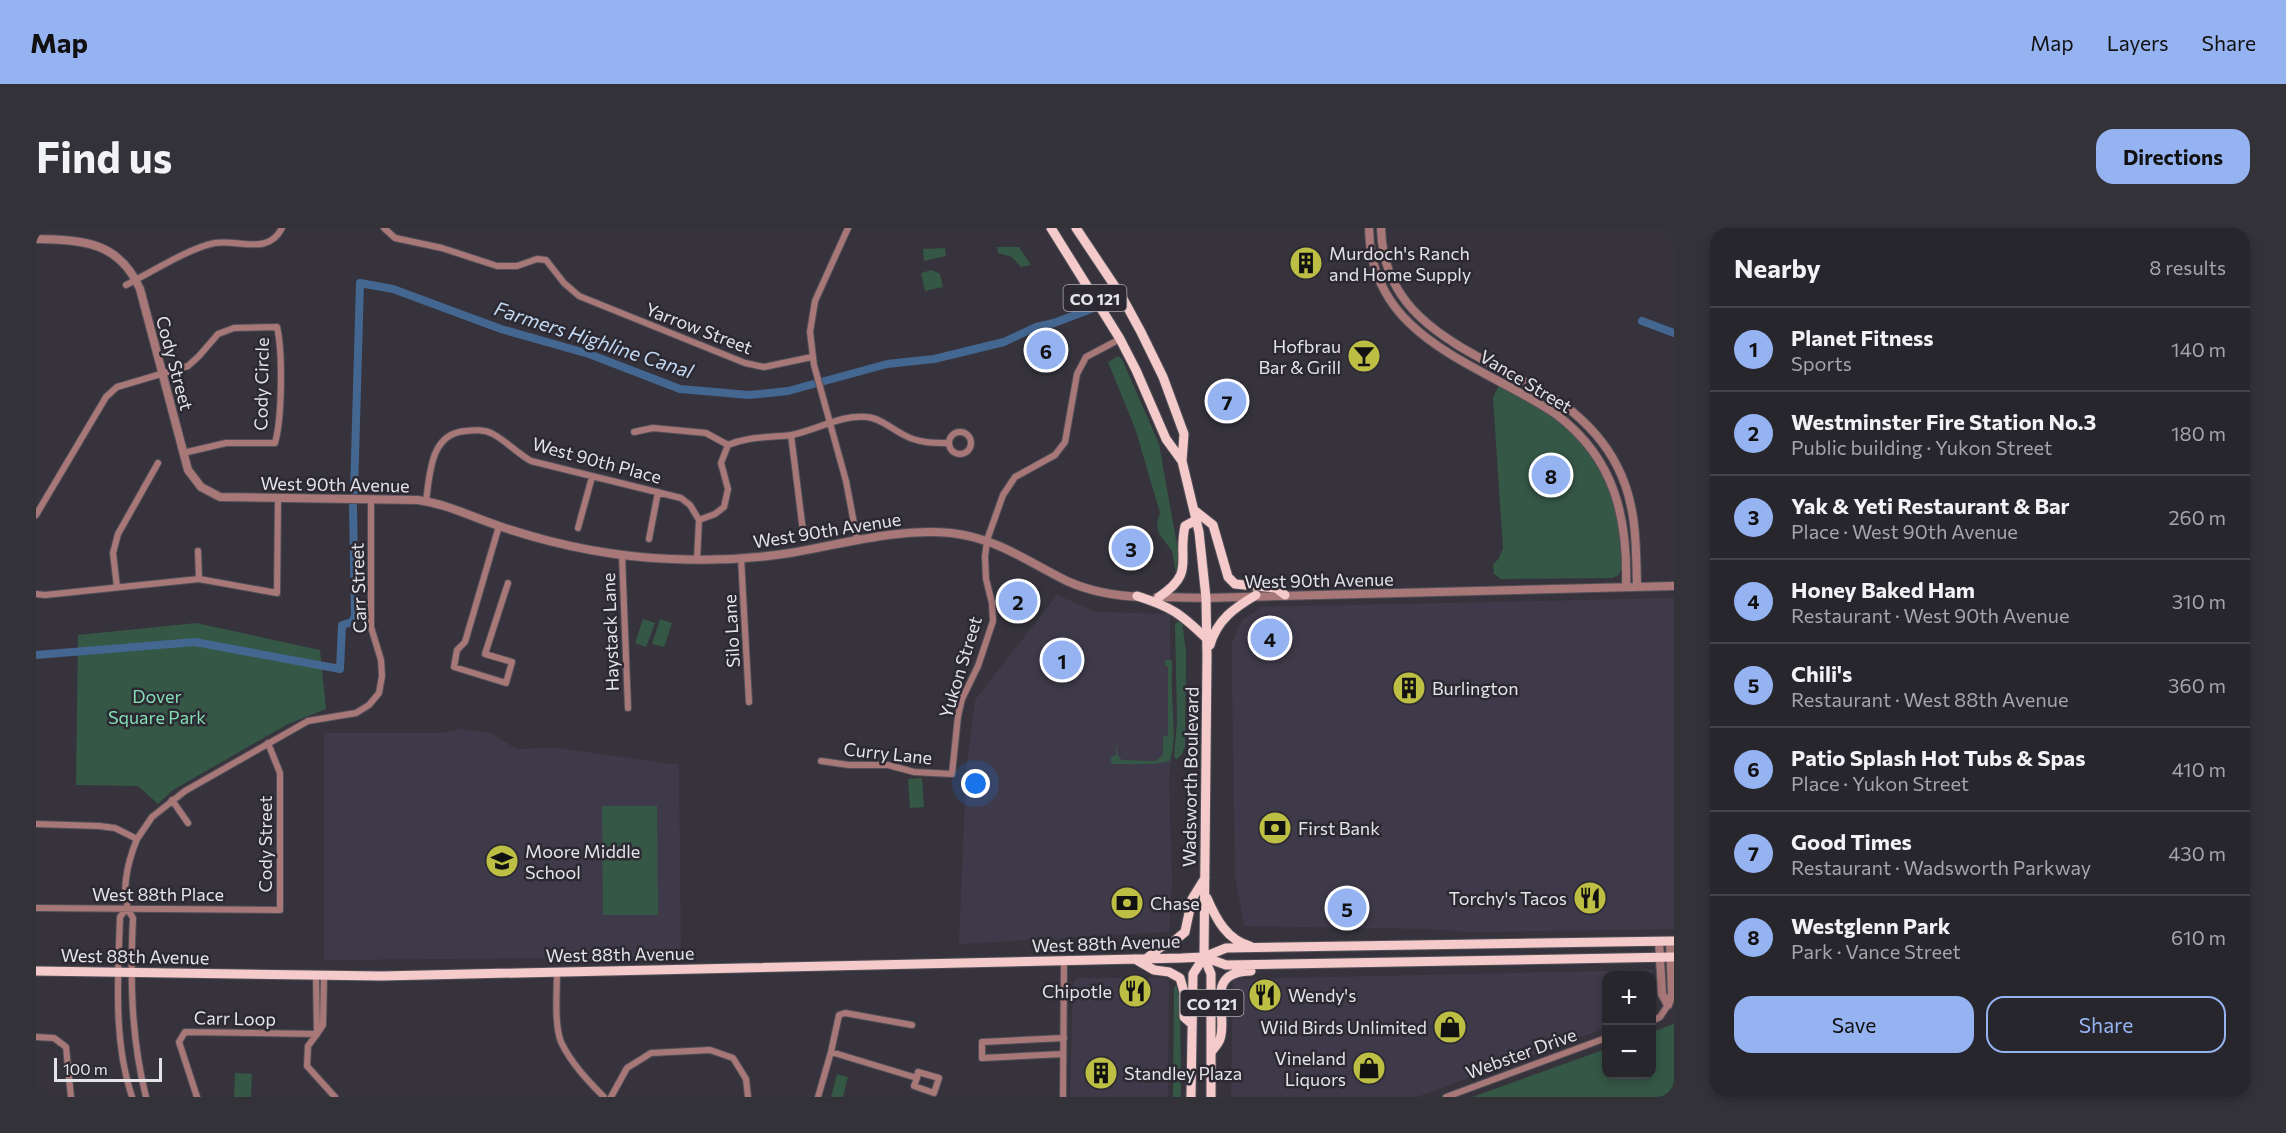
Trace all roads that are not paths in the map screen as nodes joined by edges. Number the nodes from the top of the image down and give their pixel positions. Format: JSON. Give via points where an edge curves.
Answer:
{"nodes":[{"id":1,"x":282,"y":228,"type":"edge"},
{"id":2,"x":848,"y":228,"type":"edge"},
{"id":3,"x":1051,"y":228,"type":"edge"},
{"id":4,"x":1076,"y":228,"type":"edge"},
{"id":5,"x":1369,"y":228,"type":"edge"},
{"id":6,"x":1381,"y":228,"type":"edge"},
{"id":7,"x":386,"y":231,"type":"edge"},
{"id":8,"x":36,"y":239,"type":"edge"},
{"id":9,"x":136,"y":280,"type":"junction"},
{"id":10,"x":126,"y":285,"type":"dead end"},
{"id":11,"x":1120,"y":339,"type":"junction"},
{"id":12,"x":812,"y":357,"type":"junction"},
{"id":13,"x":162,"y":374,"type":"junction"},
{"id":14,"x":830,"y":424,"type":"junction"},
{"id":15,"x":634,"y":432,"type":"dead end"},
{"id":16,"x":791,"y":435,"type":"junction"},
{"id":17,"x":948,"y":443,"type":"dead end"},
{"id":18,"x":728,"y":445,"type":"junction"},
{"id":19,"x":183,"y":453,"type":"junction"},
{"id":20,"x":1182,"y":461,"type":"junction"},
{"id":21,"x":158,"y":463,"type":"dead end"},
{"id":22,"x":592,"y":477,"type":"junction"},
{"id":23,"x":658,"y":492,"type":"junction"},
{"id":24,"x":278,"y":499,"type":"junction"},
{"id":25,"x":371,"y":499,"type":"junction"},
{"id":26,"x":426,"y":501,"type":"junction"},
{"id":27,"x":36,"y":514,"type":"edge"},
{"id":28,"x":1195,"y":515,"type":"junction"},
{"id":29,"x":699,"y":520,"type":"junction"},
{"id":30,"x":499,"y":526,"type":"junction"},
{"id":31,"x":578,"y":528,"type":"dead end"},
{"id":32,"x":803,"y":531,"type":"dead end"},
{"id":33,"x":857,"y":538,"type":"junction"},
{"id":34,"x":650,"y":539,"type":"dead end"},
{"id":35,"x":987,"y":540,"type":"junction"},
{"id":36,"x":198,"y":551,"type":"dead end"},
{"id":37,"x":622,"y":555,"type":"junction"},
{"id":38,"x":741,"y":558,"type":"junction"},
{"id":39,"x":697,"y":560,"type":"junction"},
{"id":40,"x":200,"y":579,"type":"junction"},
{"id":41,"x":508,"y":583,"type":"dead end"},
{"id":42,"x":1674,"y":586,"type":"edge"},
{"id":43,"x":117,"y":587,"type":"junction"},
{"id":44,"x":1626,"y":587,"type":"junction"},
{"id":45,"x":1637,"y":587,"type":"junction"},
{"id":46,"x":36,"y":594,"type":"edge"},
{"id":47,"x":1285,"y":595,"type":"junction"},
{"id":48,"x":1137,"y":596,"type":"junction"},
{"id":49,"x":1256,"y":596,"type":"junction"},
{"id":50,"x":1159,"y":597,"type":"junction"},
{"id":51,"x":1206,"y":598,"type":"junction"},
{"id":52,"x":1207,"y":639,"type":"junction"},
{"id":53,"x":1207,"y":656,"type":"junction"},
{"id":54,"x":749,"y":702,"type":"dead end"},
{"id":55,"x":628,"y":708,"type":"dead end"},
{"id":56,"x":268,"y":743,"type":"junction"},
{"id":57,"x":821,"y":761,"type":"dead end"},
{"id":58,"x":952,"y":774,"type":"joint"},
{"id":59,"x":172,"y":800,"type":"junction"},
{"id":60,"x":188,"y":823,"type":"dead end"},
{"id":61,"x":36,"y":824,"type":"edge"},
{"id":62,"x":137,"y":839,"type":"junction"},
{"id":63,"x":1205,"y":878,"type":"junction"},
{"id":64,"x":1205,"y":893,"type":"junction"},
{"id":65,"x":36,"y":908,"type":"edge"},
{"id":66,"x":126,"y":909,"type":"junction"},
{"id":67,"x":280,"y":910,"type":"joint"},
{"id":68,"x":1659,"y":941,"type":"junction"},
{"id":69,"x":1672,"y":941,"type":"edge"},
{"id":70,"x":1259,"y":948,"type":"junction"},
{"id":71,"x":1204,"y":957,"type":"junction"},
{"id":72,"x":1660,"y":957,"type":"junction"},
{"id":73,"x":1673,"y":957,"type":"edge"},
{"id":74,"x":1135,"y":959,"type":"junction"},
{"id":75,"x":1146,"y":959,"type":"junction"},
{"id":76,"x":1064,"y":960,"type":"junction"},
{"id":77,"x":1268,"y":964,"type":"junction"},
{"id":78,"x":36,"y":971,"type":"edge"},
{"id":79,"x":118,"y":972,"type":"junction"},
{"id":80,"x":131,"y":972,"type":"junction"},
{"id":81,"x":557,"y":972,"type":"junction"},
{"id":82,"x":320,"y":976,"type":"junction"},
{"id":83,"x":1671,"y":1006,"type":"edge"},
{"id":84,"x":1656,"y":1019,"type":"edge"},
{"id":85,"x":1192,"y":1024,"type":"junction"},
{"id":86,"x":912,"y":1025,"type":"dead end"},
{"id":87,"x":317,"y":1034,"type":"junction"},
{"id":88,"x":36,"y":1037,"type":"edge"},
{"id":89,"x":1064,"y":1038,"type":"junction"},
{"id":90,"x":1602,"y":1039,"type":"edge"},
{"id":91,"x":1212,"y":1051,"type":"junction"},
{"id":92,"x":831,"y":1052,"type":"junction"},
{"id":93,"x":1063,"y":1053,"type":"junction"},
{"id":94,"x":917,"y":1078,"type":"dead end"},
{"id":95,"x":71,"y":1097,"type":"edge"},
{"id":96,"x":132,"y":1097,"type":"edge"},
{"id":97,"x":146,"y":1097,"type":"edge"},
{"id":98,"x":197,"y":1097,"type":"edge"},
{"id":99,"x":335,"y":1097,"type":"edge"},
{"id":100,"x":604,"y":1097,"type":"edge"},
{"id":101,"x":611,"y":1097,"type":"edge"},
{"id":102,"x":748,"y":1097,"type":"edge"},
{"id":103,"x":818,"y":1097,"type":"edge"},
{"id":104,"x":1063,"y":1097,"type":"edge"},
{"id":105,"x":1191,"y":1097,"type":"edge"},
{"id":106,"x":1211,"y":1097,"type":"edge"},
{"id":107,"x":1446,"y":1097,"type":"edge"}],
"edges":[{"from":1,"to":9,"type":"street","via":[[278,237],[264,245],[215,243]]},
{"from":2,"to":12,"type":"street","via":[[815,301],[810,332]]},
{"from":3,"to":11,"type":"main road","number":"CO 121"},
{"from":4,"to":20,"type":"main road","number":"CO 121","via":[[1122,297],[1163,377],[1184,434]]},
{"from":5,"to":44,"type":"street","name":"Vance Street","via":[[1370,250],[1379,280],[1403,319],[1423,337],[1551,411],[1574,428],[1593,450],[1610,480],[1619,508],[1626,541]]},
{"from":6,"to":45,"type":"street","name":"Vance Street","via":[[1388,273],[1419,318],[1446,338],[1564,405],[1596,435],[1618,467],[1632,510]]},
{"from":7,"to":12,"type":"street","name":"Yarrow Street","via":[[406,241],[497,266],[546,260],[571,291],[586,300],[754,365],[772,366]]},
{"from":8,"to":9,"type":"street","via":[[94,244],[122,263]]},
{"from":9,"to":10,"type":"street"},
{"from":9,"to":13,"type":"street","name":"Cody Street"},
{"from":11,"to":20,"type":"main road","number":"CO 121","via":[[1166,440]]},
{"from":11,"to":35,"type":"street","name":"Yukon Street","via":[[1086,357],[1077,374],[1065,442],[1055,455],[1015,477],[1003,495]]},
{"from":12,"to":14,"type":"street"},
{"from":13,"to":19,"type":"street","name":"Cody Street"},
{"from":13,"to":19,"type":"street","name":"Cody Circle","via":[[188,366],[218,334],[234,328],[276,327],[280,345],[279,429],[275,443],[226,443]]},
{"from":13,"to":27,"type":"street","via":[[117,387],[106,396]]},
{"from":14,"to":16,"type":"street"},
{"from":14,"to":17,"type":"street","via":[[868,417],[913,439]]},
{"from":14,"to":33,"type":"street"},
{"from":15,"to":18,"type":"street","via":[[653,428],[706,433]]},
{"from":16,"to":18,"type":"street","via":[[762,436]]},
{"from":16,"to":32,"type":"street"},
{"from":18,"to":29,"type":"street","via":[[721,463],[728,489],[724,507]]},
{"from":19,"to":24,"type":"street","name":"West 90th Avenue","via":[[194,480],[210,493],[230,498]]},
{"from":20,"to":28,"type":"main road","number":"CO 121"},
{"from":21,"to":43,"type":"street","via":[[118,534],[113,553]]},
{"from":22,"to":23,"type":"street","name":"West 90th Place"},
{"from":22,"to":26,"type":"street","name":"West 90th Place","via":[[531,461],[490,432],[460,431],[444,440],[433,456]]},
{"from":22,"to":31,"type":"street"},
{"from":23,"to":29,"type":"street","name":"West 90th Place","via":[[681,498]]},
{"from":23,"to":34,"type":"street"},
{"from":24,"to":25,"type":"street","name":"West 90th Avenue"},
{"from":24,"to":40,"type":"street","via":[[276,593]]},
{"from":25,"to":26,"type":"street","name":"West 90th Avenue"},
{"from":25,"to":56,"type":"street","name":"Carr Street","via":[[371,627],[381,660],[379,693],[356,713],[308,721]]},
{"from":26,"to":30,"type":"street","name":"West 90th Avenue"},
{"from":28,"to":47,"type":"main road","via":[[1213,525],[1228,577],[1235,584],[1276,588]]},
{"from":28,"to":50,"type":"main road","via":[[1185,526],[1183,573]]},
{"from":28,"to":51,"type":"main road","number":"CO 121"},
{"from":29,"to":39,"type":"street"},
{"from":30,"to":37,"type":"street","name":"West 90th Avenue","via":[[552,542]]},
{"from":30,"to":41,"type":"street","via":[[454,667],[506,683],[512,662],[485,654]]},
{"from":33,"to":35,"type":"street","name":"West 90th Avenue","via":[[935,532]]},
{"from":33,"to":38,"type":"street","name":"West 90th Avenue"},
{"from":35,"to":48,"type":"street","name":"West 90th Avenue","via":[[1086,588]]},
{"from":35,"to":58,"type":"street","name":"Yukon Street","via":[[986,579],[993,621],[962,699]]},
{"from":36,"to":40,"type":"street"},
{"from":37,"to":39,"type":"street","name":"West 90th Avenue"},
{"from":37,"to":55,"type":"street","name":"Haystack Lane"},
{"from":38,"to":39,"type":"street","name":"West 90th Avenue"},
{"from":38,"to":54,"type":"street","name":"Silo Lane"},
{"from":40,"to":43,"type":"street"},
{"from":42,"to":45,"type":"street","name":"West 90th Avenue"},
{"from":43,"to":46,"type":"street"},
{"from":44,"to":45,"type":"street","name":"West 90th Avenue"},
{"from":44,"to":47,"type":"street","name":"West 90th Avenue"},
{"from":47,"to":49,"type":"street","name":"West 90th Avenue"},
{"from":48,"to":50,"type":"street","name":"West 90th Avenue"},
{"from":48,"to":52,"type":"main road","via":[[1164,604]]},
{"from":49,"to":51,"type":"street","name":"West 90th Avenue"},
{"from":49,"to":53,"type":"main road","via":[[1225,617],[1213,634]]},
{"from":50,"to":51,"type":"street","name":"West 90th Avenue"},
{"from":51,"to":52,"type":"main road","name":"Wadsworth Boulevard","number":"CO 121"},
{"from":52,"to":53,"type":"main road","name":"Wadsworth Boulevard","number":"CO 121"},
{"from":53,"to":63,"type":"main road","name":"Wadsworth Boulevard","number":"CO 121"},
{"from":56,"to":59,"type":"street","name":"Carr Street"},
{"from":56,"to":67,"type":"street","name":"Cody Street","via":[[280,773]]},
{"from":57,"to":58,"type":"street","name":"Curry Lane"},
{"from":59,"to":60,"type":"street"},
{"from":59,"to":62,"type":"street","name":"Carr Street","via":[[152,817]]},
{"from":61,"to":62,"type":"street","via":[[115,828]]},
{"from":62,"to":66,"type":"street","name":"Carr Street","via":[[128,863]]},
{"from":63,"to":64,"type":"main road","name":"Wadsworth Boulevard","number":"CO 121"},
{"from":63,"to":75,"type":"main road","via":[[1192,899],[1185,932]]},
{"from":64,"to":70,"type":"main road","via":[[1214,915],[1232,939]]},
{"from":64,"to":71,"type":"main road","name":"Wadsworth Boulevard","number":"CO 121"},
{"from":65,"to":66,"type":"street","name":"West 88th Place"},
{"from":66,"to":67,"type":"street","name":"West 88th Place"},
{"from":66,"to":79,"type":"street","via":[[120,917]]},
{"from":66,"to":80,"type":"street","via":[[133,918]]},
{"from":68,"to":69,"type":"main road","name":"West 88th Avenue"},
{"from":68,"to":70,"type":"main road","name":"West 88th Avenue"},
{"from":68,"to":72,"type":"street"},
{"from":69,"to":73,"type":"street"},
{"from":70,"to":71,"type":"main road","name":"West 88th Avenue","via":[[1226,948]]},
{"from":71,"to":75,"type":"main road","name":"West 88th Avenue"},
{"from":71,"to":77,"type":"main road","name":"West 88th Avenue","via":[[1226,965]]},
{"from":71,"to":85,"type":"main road","name":"Wadsworth Boulevard","number":"CO 121","via":[[1193,974]]},
{"from":71,"to":91,"type":"main road","name":"Wadsworth Boulevard","number":"CO 121","via":[[1211,975]]},
{"from":72,"to":73,"type":"main road","name":"West 88th Avenue"},
{"from":72,"to":77,"type":"main road","name":"West 88th Avenue"},
{"from":72,"to":83,"type":"street","via":[[1662,994]]},
{"from":73,"to":83,"type":"street"},
{"from":74,"to":75,"type":"main road","name":"West 88th Avenue"},
{"from":74,"to":76,"type":"main road","name":"West 88th Avenue"},
{"from":74,"to":85,"type":"main road","via":[[1180,978],[1184,1017]]},
{"from":76,"to":81,"type":"main road","name":"West 88th Avenue"},
{"from":76,"to":89,"type":"street"},
{"from":77,"to":91,"type":"main road","via":[[1231,975],[1222,986],[1221,1038]]},
{"from":78,"to":79,"type":"main road","name":"West 88th Avenue"},
{"from":79,"to":80,"type":"main road","name":"West 88th Avenue"},
{"from":79,"to":96,"type":"street","via":[[120,1032],[125,1076]]},
{"from":80,"to":82,"type":"main road","name":"West 88th Avenue"},
{"from":80,"to":97,"type":"street","via":[[134,1035]]},
{"from":81,"to":82,"type":"main road","name":"West 88th Avenue"},
{"from":81,"to":100,"type":"street","via":[[556,1008],[561,1040],[582,1075]]},
{"from":82,"to":87,"type":"street","via":[[323,1025]]},
{"from":83,"to":84,"type":"street"},
{"from":85,"to":105,"type":"main road","name":"Wadsworth Boulevard","number":"CO 121"},
{"from":86,"to":92,"type":"street","via":[[842,1014],[837,1018]]},
{"from":87,"to":98,"type":"street","name":"Carr Loop","via":[[185,1032],[180,1042]]},
{"from":87,"to":99,"type":"street","via":[[308,1046],[307,1066]]},
{"from":88,"to":95,"type":"street","via":[[62,1040]]},
{"from":89,"to":93,"type":"street"},
{"from":89,"to":93,"type":"street","via":[[982,1042],[982,1058]]},
{"from":90,"to":107,"type":"street","name":"Webster Drive"},
{"from":91,"to":106,"type":"main road","name":"Wadsworth Boulevard","number":"CO 121"},
{"from":92,"to":94,"type":"street"},
{"from":92,"to":103,"type":"street"},
{"from":93,"to":104,"type":"street"},
{"from":101,"to":102,"type":"street","via":[[627,1068],[651,1053],[710,1050],[733,1058],[746,1079]]}]}
